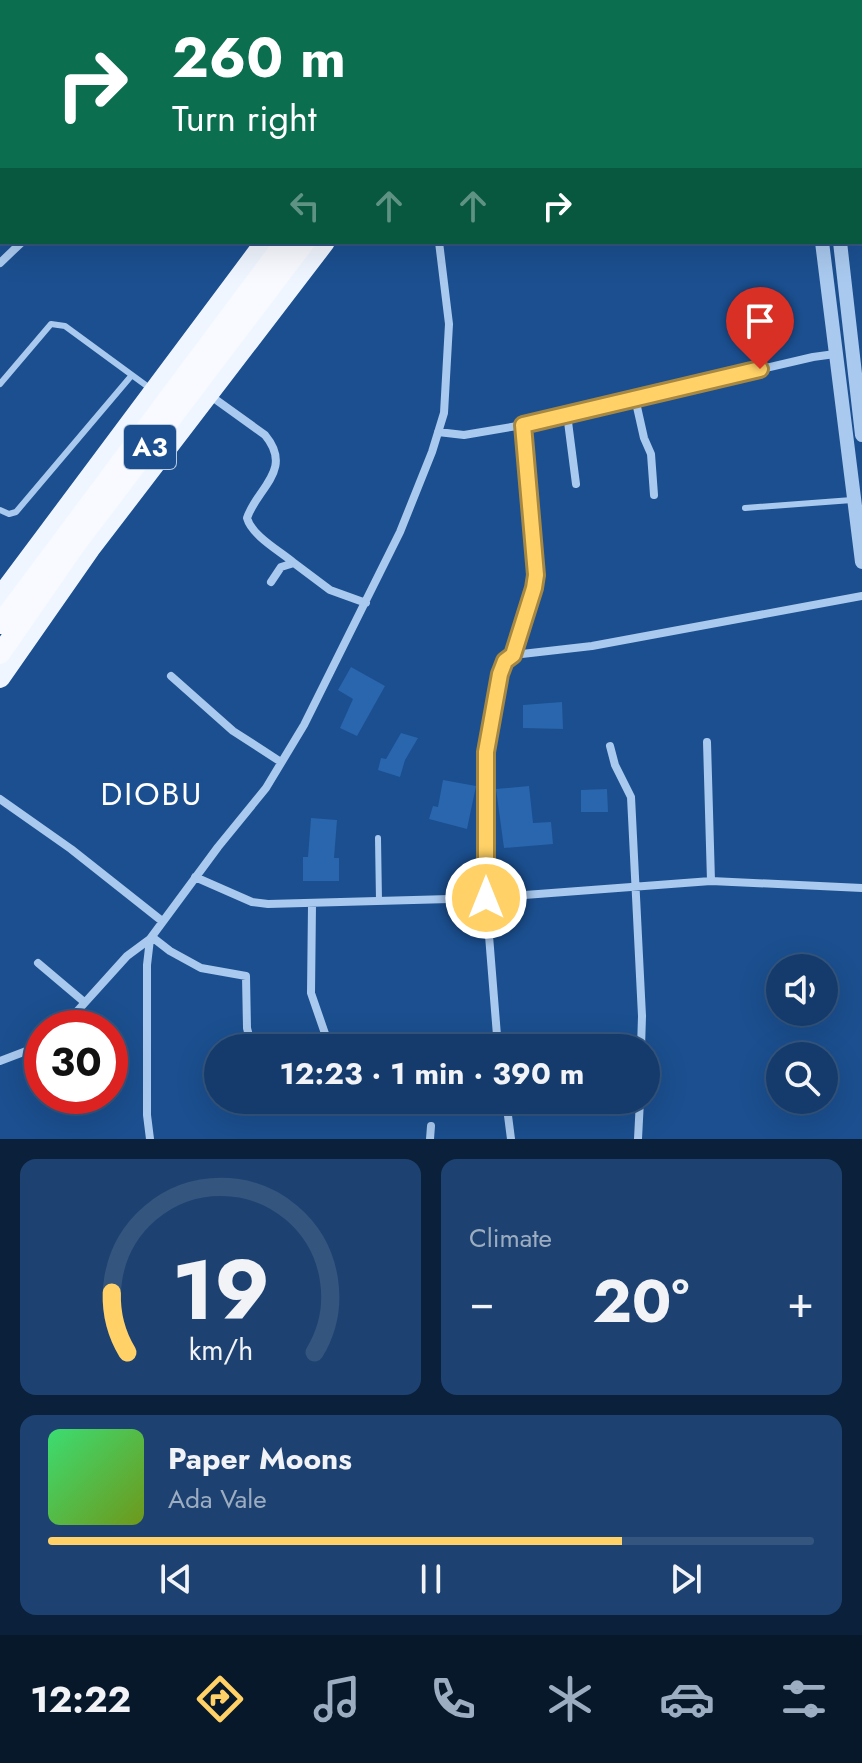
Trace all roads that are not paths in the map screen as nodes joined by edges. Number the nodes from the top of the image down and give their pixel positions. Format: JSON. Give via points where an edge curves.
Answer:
{"nodes":[{"id":1,"x":20,"y":244,"type":"edge"},
{"id":2,"x":284,"y":244,"type":"edge"},
{"id":3,"x":303,"y":244,"type":"edge"},
{"id":4,"x":323,"y":244,"type":"edge"},
{"id":5,"x":439,"y":244,"type":"edge"},
{"id":6,"x":822,"y":244,"type":"edge"},
{"id":7,"x":840,"y":244,"type":"edge"},
{"id":8,"x":259,"y":245,"type":"edge"},
{"id":9,"x":0,"y":263,"type":"edge"},
{"id":10,"x":835,"y":354,"type":"junction"},
{"id":11,"x":132,"y":375,"type":"junction"},
{"id":12,"x":0,"y":384,"type":"edge"},
{"id":13,"x":154,"y":392,"type":"junction"},
{"id":14,"x":208,"y":393,"type":"junction"},
{"id":15,"x":635,"y":398,"type":"junction"},
{"id":16,"x":567,"y":414,"type":"junction"},
{"id":17,"x":523,"y":425,"type":"junction"},
{"id":18,"x":438,"y":432,"type":"junction"},
{"id":19,"x":862,"y":435,"type":"edge"},
{"id":20,"x":576,"y":484,"type":"dead end"},
{"id":21,"x":654,"y":495,"type":"dead end"},
{"id":22,"x":856,"y":500,"type":"junction"},
{"id":23,"x":745,"y":508,"type":"dead end"},
{"id":24,"x":0,"y":510,"type":"edge"},
{"id":25,"x":862,"y":562,"type":"edge"},
{"id":26,"x":294,"y":563,"type":"junction"},
{"id":27,"x":271,"y":582,"type":"dead end"},
{"id":28,"x":2,"y":590,"type":"edge"},
{"id":29,"x":862,"y":596,"type":"edge"},
{"id":30,"x":366,"y":603,"type":"junction"},
{"id":31,"x":0,"y":624,"type":"edge"},
{"id":32,"x":0,"y":654,"type":"edge"},
{"id":33,"x":513,"y":655,"type":"junction"},
{"id":34,"x":171,"y":676,"type":"dead end"},
{"id":35,"x":0,"y":678,"type":"edge"},
{"id":36,"x":707,"y":742,"type":"dead end"},
{"id":37,"x":610,"y":746,"type":"dead end"},
{"id":38,"x":281,"y":762,"type":"junction"},
{"id":39,"x":0,"y":799,"type":"edge"},
{"id":40,"x":378,"y":838,"type":"dead end"},
{"id":41,"x":195,"y":877,"type":"junction"},
{"id":42,"x":711,"y":881,"type":"junction"},
{"id":43,"x":636,"y":887,"type":"junction"},
{"id":44,"x":862,"y":888,"type":"edge"},
{"id":45,"x":486,"y":898,"type":"junction"},
{"id":46,"x":379,"y":901,"type":"junction"},
{"id":47,"x":312,"y":905,"type":"junction"},
{"id":48,"x":162,"y":921,"type":"junction"},
{"id":49,"x":151,"y":938,"type":"junction"},
{"id":50,"x":38,"y":963,"type":"dead end"},
{"id":51,"x":83,"y":1001,"type":"junction"},
{"id":52,"x":76,"y":1010,"type":"edge"},
{"id":53,"x":248,"y":1034,"type":"edge"},
{"id":54,"x":325,"y":1034,"type":"edge"},
{"id":55,"x":497,"y":1034,"type":"edge"},
{"id":56,"x":641,"y":1034,"type":"edge"},
{"id":57,"x":24,"y":1052,"type":"edge"},
{"id":58,"x":0,"y":1061,"type":"edge"},
{"id":59,"x":508,"y":1114,"type":"edge"},
{"id":60,"x":639,"y":1114,"type":"edge"},
{"id":61,"x":431,"y":1126,"type":"dead end"},
{"id":62,"x":150,"y":1139,"type":"edge"},
{"id":63,"x":430,"y":1139,"type":"edge"},
{"id":64,"x":511,"y":1139,"type":"edge"},
{"id":65,"x":638,"y":1139,"type":"edge"}],
"edges":[{"from":1,"to":9,"type":"street"},
{"from":2,"to":31,"type":"highway","number":"A3"},
{"from":3,"to":32,"type":"highway","number":"A3","via":[[74,547]]},
{"from":4,"to":14,"type":"main road"},
{"from":5,"to":18,"type":"street","via":[[449,359]]},
{"from":6,"to":10,"type":"street"},
{"from":7,"to":19,"type":"street"},
{"from":8,"to":13,"type":"main road"},
{"from":10,"to":15,"type":"street"},
{"from":10,"to":22,"type":"street"},
{"from":11,"to":12,"type":"lane","via":[[58,323],[51,324]]},
{"from":11,"to":13,"type":"lane"},
{"from":11,"to":24,"type":"lane","via":[[16,512]]},
{"from":13,"to":28,"type":"main road"},
{"from":14,"to":26,"type":"street","via":[[272,444],[275,466],[270,482],[247,518]]},
{"from":14,"to":35,"type":"main road"},
{"from":15,"to":16,"type":"street"},
{"from":15,"to":21,"type":"street","via":[[651,454]]},
{"from":16,"to":17,"type":"street"},
{"from":16,"to":20,"type":"street"},
{"from":17,"to":18,"type":"street","via":[[464,435]]},
{"from":17,"to":33,"type":"street","via":[[536,575]]},
{"from":18,"to":30,"type":"street"},
{"from":22,"to":23,"type":"lane"},
{"from":22,"to":25,"type":"street"},
{"from":26,"to":27,"type":"street","via":[[281,567]]},
{"from":26,"to":30,"type":"street","via":[[330,590]]},
{"from":29,"to":33,"type":"street","via":[[592,646]]},
{"from":30,"to":38,"type":"street"},
{"from":33,"to":45,"type":"street","via":[[500,674],[486,752]]},
{"from":34,"to":38,"type":"street","via":[[233,731]]},
{"from":36,"to":42,"type":"street"},
{"from":37,"to":43,"type":"street","via":[[631,797]]},
{"from":38,"to":41,"type":"street"},
{"from":39,"to":48,"type":"street"},
{"from":40,"to":46,"type":"lane"},
{"from":41,"to":47,"type":"street","via":[[252,902]]},
{"from":41,"to":48,"type":"street"},
{"from":42,"to":43,"type":"street"},
{"from":42,"to":44,"type":"street"},
{"from":43,"to":45,"type":"street"},
{"from":43,"to":56,"type":"street"},
{"from":45,"to":46,"type":"street"},
{"from":45,"to":55,"type":"street"},
{"from":46,"to":47,"type":"street"},
{"from":47,"to":54,"type":"street","via":[[311,993]]},
{"from":48,"to":49,"type":"street"},
{"from":49,"to":51,"type":"street"},
{"from":49,"to":53,"type":"street","via":[[201,968],[246,976]]},
{"from":49,"to":62,"type":"street"},
{"from":50,"to":51,"type":"street"},
{"from":51,"to":52,"type":"street"},
{"from":57,"to":58,"type":"street"},
{"from":59,"to":64,"type":"street"},
{"from":60,"to":65,"type":"street"},
{"from":61,"to":63,"type":"street"}]}
